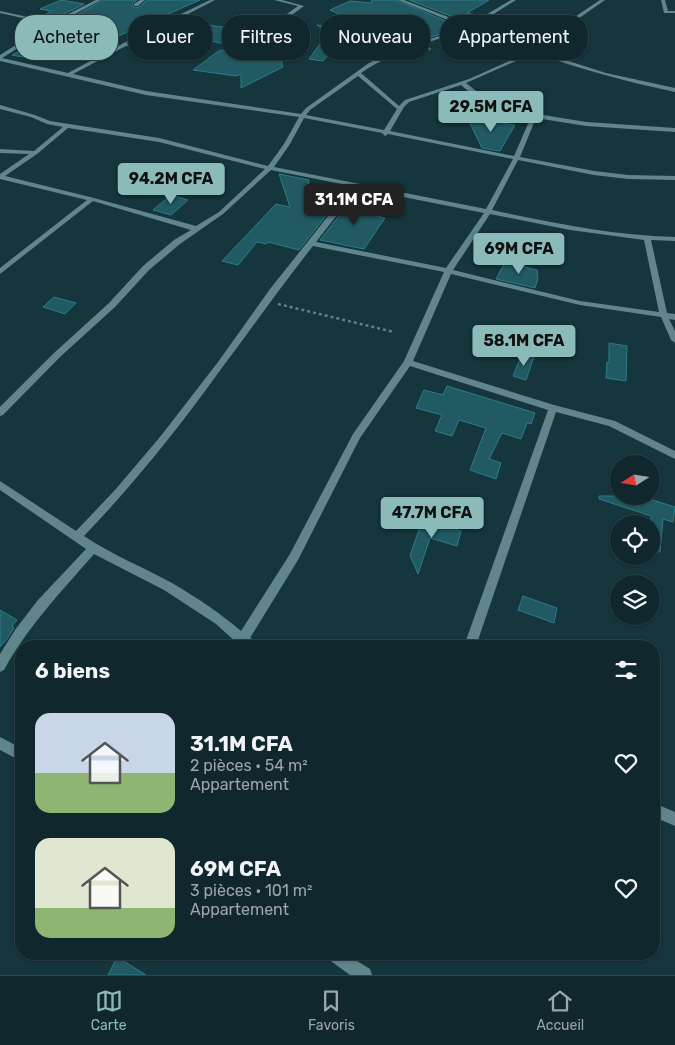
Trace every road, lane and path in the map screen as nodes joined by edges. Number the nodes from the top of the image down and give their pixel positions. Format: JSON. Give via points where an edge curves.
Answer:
{"nodes":[{"id":1,"x":99,"y":0,"type":"edge"},
{"id":2,"x":143,"y":0,"type":"edge"},
{"id":3,"x":213,"y":0,"type":"edge"},
{"id":4,"x":276,"y":0,"type":"edge"},
{"id":5,"x":301,"y":0,"type":"edge"},
{"id":6,"x":400,"y":0,"type":"edge"},
{"id":7,"x":514,"y":0,"type":"edge"},
{"id":8,"x":603,"y":0,"type":"edge"},
{"id":9,"x":663,"y":0,"type":"edge"},
{"id":10,"x":293,"y":3,"type":"junction"},
{"id":11,"x":136,"y":5,"type":"dead end"},
{"id":12,"x":0,"y":12,"type":"edge"},
{"id":13,"x":675,"y":12,"type":"edge"},
{"id":14,"x":15,"y":15,"type":"edge"},
{"id":15,"x":70,"y":15,"type":"edge"},
{"id":16,"x":289,"y":15,"type":"edge"},
{"id":17,"x":440,"y":15,"type":"edge"},
{"id":18,"x":490,"y":15,"type":"edge"},
{"id":19,"x":581,"y":15,"type":"edge"},
{"id":20,"x":440,"y":37,"type":"edge"},
{"id":21,"x":118,"y":43,"type":"edge"},
{"id":22,"x":125,"y":44,"type":"junction"},
{"id":23,"x":128,"y":45,"type":"edge"},
{"id":24,"x":15,"y":48,"type":"edge"},
{"id":25,"x":0,"y":58,"type":"edge"},
{"id":26,"x":515,"y":60,"type":"edge"},
{"id":27,"x":559,"y":60,"type":"edge"},
{"id":28,"x":358,"y":73,"type":"junction"},
{"id":29,"x":68,"y":75,"type":"junction"},
{"id":30,"x":462,"y":84,"type":"junction"},
{"id":31,"x":675,"y":90,"type":"edge"},
{"id":32,"x":0,"y":107,"type":"edge"},
{"id":33,"x":400,"y":109,"type":"junction"},
{"id":34,"x":302,"y":116,"type":"junction"},
{"id":35,"x":534,"y":116,"type":"junction"},
{"id":36,"x":67,"y":126,"type":"junction"},
{"id":37,"x":675,"y":130,"type":"edge"},
{"id":38,"x":385,"y":134,"type":"junction"},
{"id":39,"x":0,"y":151,"type":"edge"},
{"id":40,"x":35,"y":153,"type":"junction"},
{"id":41,"x":516,"y":158,"type":"junction"},
{"id":42,"x":270,"y":168,"type":"junction"},
{"id":43,"x":0,"y":177,"type":"edge"},
{"id":44,"x":675,"y":178,"type":"edge"},
{"id":45,"x":356,"y":185,"type":"junction"},
{"id":46,"x":92,"y":199,"type":"junction"},
{"id":47,"x":487,"y":213,"type":"junction"},
{"id":48,"x":197,"y":228,"type":"junction"},
{"id":49,"x":646,"y":238,"type":"junction"},
{"id":50,"x":675,"y":239,"type":"edge"},
{"id":51,"x":310,"y":243,"type":"junction"},
{"id":52,"x":0,"y":272,"type":"edge"},
{"id":53,"x":448,"y":272,"type":"junction"},
{"id":54,"x":266,"y":301,"type":"junction"},
{"id":55,"x":664,"y":316,"type":"junction"},
{"id":56,"x":675,"y":317,"type":"edge"},
{"id":57,"x":394,"y":332,"type":"dead end"},
{"id":58,"x":675,"y":340,"type":"edge"},
{"id":59,"x":408,"y":362,"type":"junction"},
{"id":60,"x":554,"y":408,"type":"junction"},
{"id":61,"x":0,"y":412,"type":"edge"},
{"id":62,"x":675,"y":455,"type":"edge"},
{"id":63,"x":0,"y":485,"type":"edge"},
{"id":64,"x":77,"y":537,"type":"junction"},
{"id":65,"x":93,"y":548,"type":"junction"},
{"id":66,"x":242,"y":640,"type":"joint"},
{"id":67,"x":472,"y":640,"type":"edge"},
{"id":68,"x":0,"y":666,"type":"edge"},
{"id":69,"x":0,"y":743,"type":"edge"},
{"id":70,"x":15,"y":752,"type":"edge"},
{"id":71,"x":660,"y":812,"type":"edge"},
{"id":72,"x":675,"y":818,"type":"edge"},
{"id":73,"x":342,"y":960,"type":"edge"},
{"id":74,"x":364,"y":975,"type":"edge"}],
"edges":[{"from":1,"to":15,"type":"street"},
{"from":2,"to":11,"type":"street"},
{"from":3,"to":22,"type":"street"},
{"from":4,"to":10,"type":"street"},
{"from":5,"to":10,"type":"street"},
{"from":6,"to":17,"type":"street"},
{"from":7,"to":18,"type":"street"},
{"from":8,"to":19,"type":"street"},
{"from":9,"to":13,"type":"street","via":[[666,12]]},
{"from":10,"to":16,"type":"street","via":[[302,6]]},
{"from":12,"to":14,"type":"street"},
{"from":20,"to":28,"type":"street","via":[[392,54]]},
{"from":21,"to":22,"type":"path"},
{"from":22,"to":23,"type":"street"},
{"from":22,"to":29,"type":"street"},
{"from":24,"to":25,"type":"street"},
{"from":25,"to":29,"type":"street"},
{"from":26,"to":30,"type":"street"},
{"from":27,"to":31,"type":"street"},
{"from":28,"to":33,"type":"street"},
{"from":28,"to":34,"type":"street"},
{"from":29,"to":34,"type":"street","via":[[146,93]]},
{"from":30,"to":33,"type":"street","via":[[416,97]]},
{"from":30,"to":35,"type":"street","via":[[501,110]]},
{"from":32,"to":36,"type":"street"},
{"from":33,"to":38,"type":"street"},
{"from":34,"to":38,"type":"street"},
{"from":34,"to":42,"type":"street"},
{"from":35,"to":37,"type":"street","via":[[586,124]]},
{"from":35,"to":41,"type":"street"},
{"from":36,"to":40,"type":"street"},
{"from":36,"to":42,"type":"street","via":[[159,140]]},
{"from":38,"to":41,"type":"street"},
{"from":39,"to":40,"type":"street"},
{"from":40,"to":43,"type":"street"},
{"from":41,"to":44,"type":"street","via":[[594,173]]},
{"from":41,"to":47,"type":"street"},
{"from":42,"to":45,"type":"street"},
{"from":42,"to":48,"type":"street","via":[[221,213]]},
{"from":43,"to":46,"type":"street"},
{"from":45,"to":47,"type":"street"},
{"from":45,"to":51,"type":"street"},
{"from":46,"to":48,"type":"street"},
{"from":46,"to":52,"type":"street"},
{"from":47,"to":49,"type":"street","via":[[603,234]]},
{"from":47,"to":53,"type":"street"},
{"from":48,"to":61,"type":"street","via":[[146,268]]},
{"from":49,"to":50,"type":"street"},
{"from":49,"to":55,"type":"street"},
{"from":51,"to":53,"type":"street"},
{"from":51,"to":54,"type":"street"},
{"from":53,"to":55,"type":"street","via":[[580,303]]},
{"from":53,"to":59,"type":"street"},
{"from":54,"to":57,"type":"path"},
{"from":54,"to":64,"type":"street","via":[[163,439],[119,493]]},
{"from":55,"to":56,"type":"street"},
{"from":55,"to":58,"type":"street"},
{"from":59,"to":60,"type":"street"},
{"from":59,"to":66,"type":"street","via":[[356,436],[294,557]]},
{"from":60,"to":62,"type":"street","via":[[612,423]]},
{"from":60,"to":67,"type":"street"},
{"from":63,"to":64,"type":"street"},
{"from":64,"to":65,"type":"street"},
{"from":65,"to":66,"type":"street","via":[[168,587],[213,615]]},
{"from":65,"to":68,"type":"street","via":[[28,619]]},
{"from":69,"to":70,"type":"street"},
{"from":71,"to":72,"type":"street"},
{"from":73,"to":74,"type":"street"}]}
